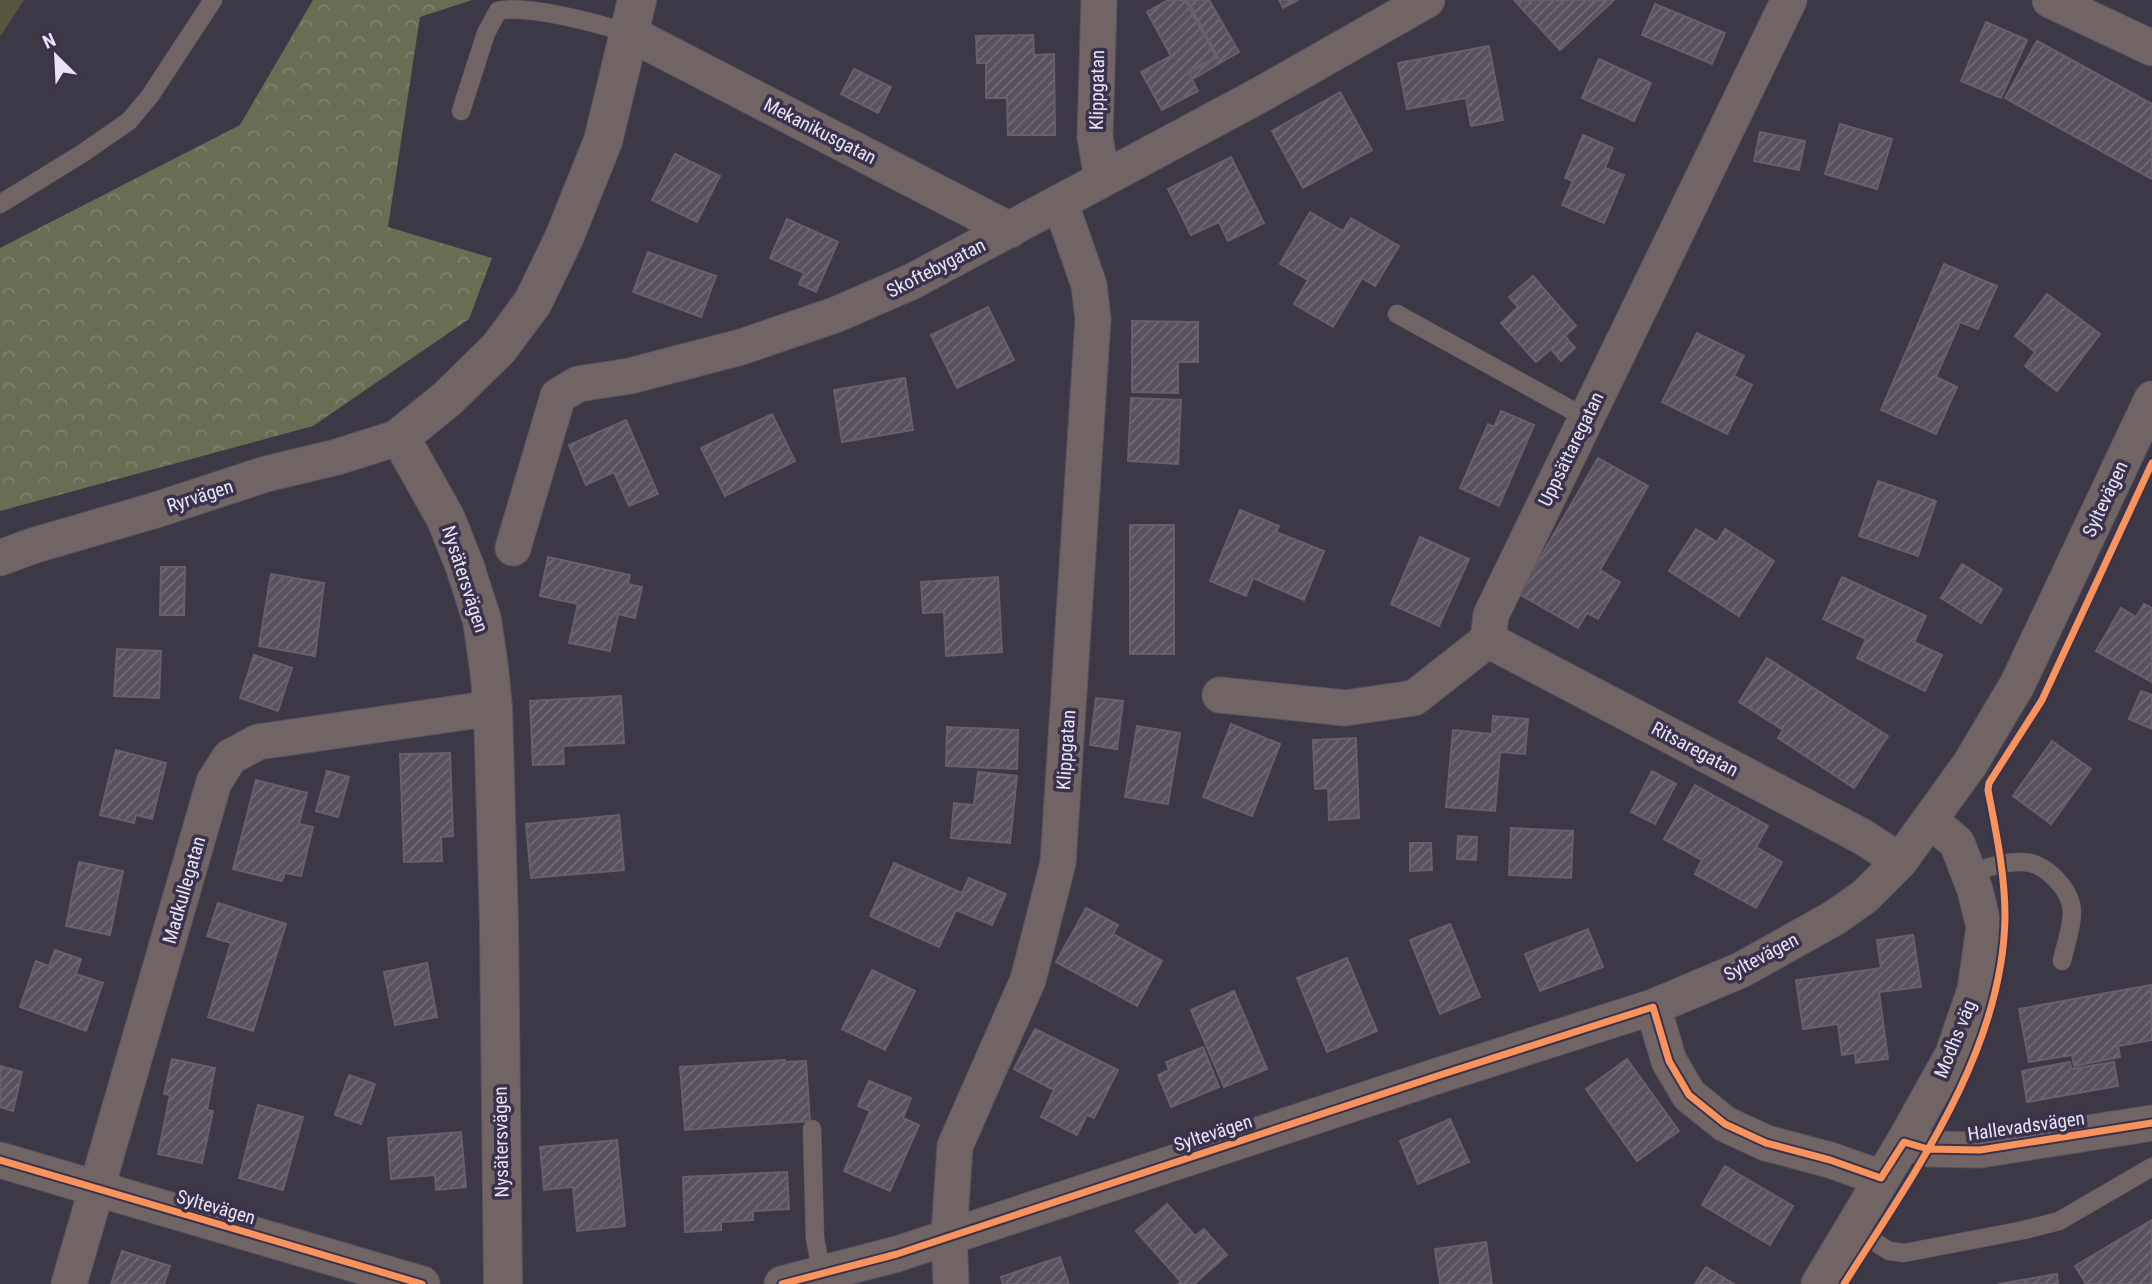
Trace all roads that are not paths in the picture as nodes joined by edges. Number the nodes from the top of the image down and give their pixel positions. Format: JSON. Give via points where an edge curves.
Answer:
{"nodes":[{"id":1,"x":213,"y":0,"type":"edge"},
{"id":2,"x":1098,"y":0,"type":"edge"},
{"id":3,"x":1427,"y":0,"type":"edge"},
{"id":4,"x":1788,"y":0,"type":"edge"},
{"id":5,"x":2050,"y":0,"type":"edge"},
{"id":6,"x":633,"y":16,"type":"edge"},
{"id":7,"x":2152,"y":48,"type":"edge"},
{"id":8,"x":461,"y":111,"type":"dead end"},
{"id":9,"x":1102,"y":179,"type":"junction"},
{"id":10,"x":1060,"y":202,"type":"junction"},
{"id":11,"x":0,"y":204,"type":"edge"},
{"id":12,"x":1010,"y":230,"type":"junction"},
{"id":13,"x":1396,"y":314,"type":"dead end"},
{"id":14,"x":2152,"y":399,"type":"edge"},
{"id":15,"x":1586,"y":418,"type":"junction"},
{"id":16,"x":400,"y":437,"type":"junction"},
{"id":17,"x":513,"y":548,"type":"dead end"},
{"id":18,"x":0,"y":558,"type":"edge"},
{"id":19,"x":1488,"y":640,"type":"junction"},
{"id":20,"x":1220,"y":695,"type":"dead end"},
{"id":21,"x":494,"y":708,"type":"junction"},
{"id":22,"x":1931,"y":821,"type":"junction"},
{"id":23,"x":1900,"y":861,"type":"junction"},
{"id":24,"x":1969,"y":874,"type":"junction"},
{"id":25,"x":2062,"y":961,"type":"dead end"},
{"id":26,"x":1653,"y":1007,"type":"junction"},
{"id":27,"x":2152,"y":1123,"type":"edge"},
{"id":28,"x":812,"y":1129,"type":"dead end"},
{"id":29,"x":1904,"y":1142,"type":"junction"},
{"id":30,"x":0,"y":1160,"type":"edge"},
{"id":31,"x":2152,"y":1167,"type":"edge"},
{"id":32,"x":1881,"y":1178,"type":"junction"},
{"id":33,"x":98,"y":1189,"type":"junction"},
{"id":34,"x":1853,"y":1228,"type":"junction"},
{"id":35,"x":950,"y":1235,"type":"junction"},
{"id":36,"x":822,"y":1275,"type":"junction"},
{"id":37,"x":69,"y":1284,"type":"edge"},
{"id":38,"x":422,"y":1284,"type":"edge"},
{"id":39,"x":503,"y":1284,"type":"edge"},
{"id":40,"x":782,"y":1284,"type":"edge"},
{"id":41,"x":951,"y":1284,"type":"edge"},
{"id":42,"x":1819,"y":1284,"type":"edge"}],
"edges":[{"from":1,"to":11,"type":"lane","via":[[128,121]]},
{"from":2,"to":9,"type":"street","name":"Klippgatan","via":[[1096,136]]},
{"from":3,"to":9,"type":"street","name":"Skoftebygatan"},
{"from":4,"to":15,"type":"street","name":"Uppsättaregatan"},
{"from":5,"to":7,"type":"street"},
{"from":6,"to":8,"type":"lane","via":[[498,11],[486,33]]},
{"from":6,"to":12,"type":"street","name":"Mekanikusgatan"},
{"from":6,"to":16,"type":"street","via":[[603,141],[533,302],[499,348]]},
{"from":9,"to":10,"type":"street","name":"Skoftebygatan"},
{"from":10,"to":12,"type":"street","name":"Skoftebygatan"},
{"from":10,"to":35,"type":"street","name":"Klippgatan","via":[[1089,285],[1093,319],[1058,863],[1028,980],[955,1146]]},
{"from":12,"to":17,"type":"street","name":"Skoftebygatan","via":[[911,282],[835,315],[741,347],[630,376],[578,384],[558,396]]},
{"from":13,"to":15,"type":"lane"},
{"from":14,"to":22,"type":"street","name":"Syltevägen","via":[[2017,685]]},
{"from":15,"to":19,"type":"street","name":"Uppsättaregatan","via":[[1491,615]]},
{"from":16,"to":18,"type":"street","name":"Ryrvägen"},
{"from":16,"to":21,"type":"street","name":"Nysätersvägen","via":[[446,519],[465,567],[482,620]]},
{"from":19,"to":20,"type":"street","via":[[1414,698],[1345,708]]},
{"from":19,"to":23,"type":"street","name":"Ritsaregatan","via":[[1863,837]]},
{"from":21,"to":33,"type":"street","name":"Madkullegatan","via":[[258,742],[230,757],[214,782]]},
{"from":21,"to":39,"type":"street","name":"Nysätersvägen"},
{"from":22,"to":23,"type":"street","name":"Syltevägen"},
{"from":22,"to":24,"type":"street","name":"Modhs väg","via":[[1957,843]]},
{"from":23,"to":26,"type":"street","name":"Syltevägen","via":[[1864,897],[1834,918],[1741,970]]},
{"from":24,"to":25,"type":"lane","via":[[2026,861],[2061,883],[2070,898],[2072,915]]},
{"from":24,"to":29,"type":"street","name":"Modhs väg","via":[[1984,927],[1975,990],[1953,1054]]},
{"from":26,"to":32,"type":"street","via":[[1669,1061],[1689,1094],[1725,1124],[1766,1143]]},
{"from":26,"to":35,"type":"street","name":"Syltevägen"},
{"from":27,"to":29,"type":"street","name":"Hallevadsvägen","via":[[1980,1150],[1928,1149]]},
{"from":28,"to":36,"type":"lane","via":[[815,1238]]},
{"from":29,"to":32,"type":"street","name":"Modhs väg"},
{"from":30,"to":33,"type":"street","name":"Syltevägen"},
{"from":31,"to":34,"type":"lane","via":[[2059,1221],[2024,1230],[1904,1253],[1889,1251]]},
{"from":32,"to":34,"type":"street","name":"Modhs väg"},
{"from":33,"to":37,"type":"street","name":"Madkullegatan"},
{"from":33,"to":38,"type":"street","name":"Syltevägen"},
{"from":34,"to":42,"type":"street","name":"Modhs väg"},
{"from":35,"to":36,"type":"street","name":"Syltevägen"},
{"from":35,"to":41,"type":"street","name":"Klippgatan"},
{"from":36,"to":40,"type":"street","name":"Syltevägen"}]}
